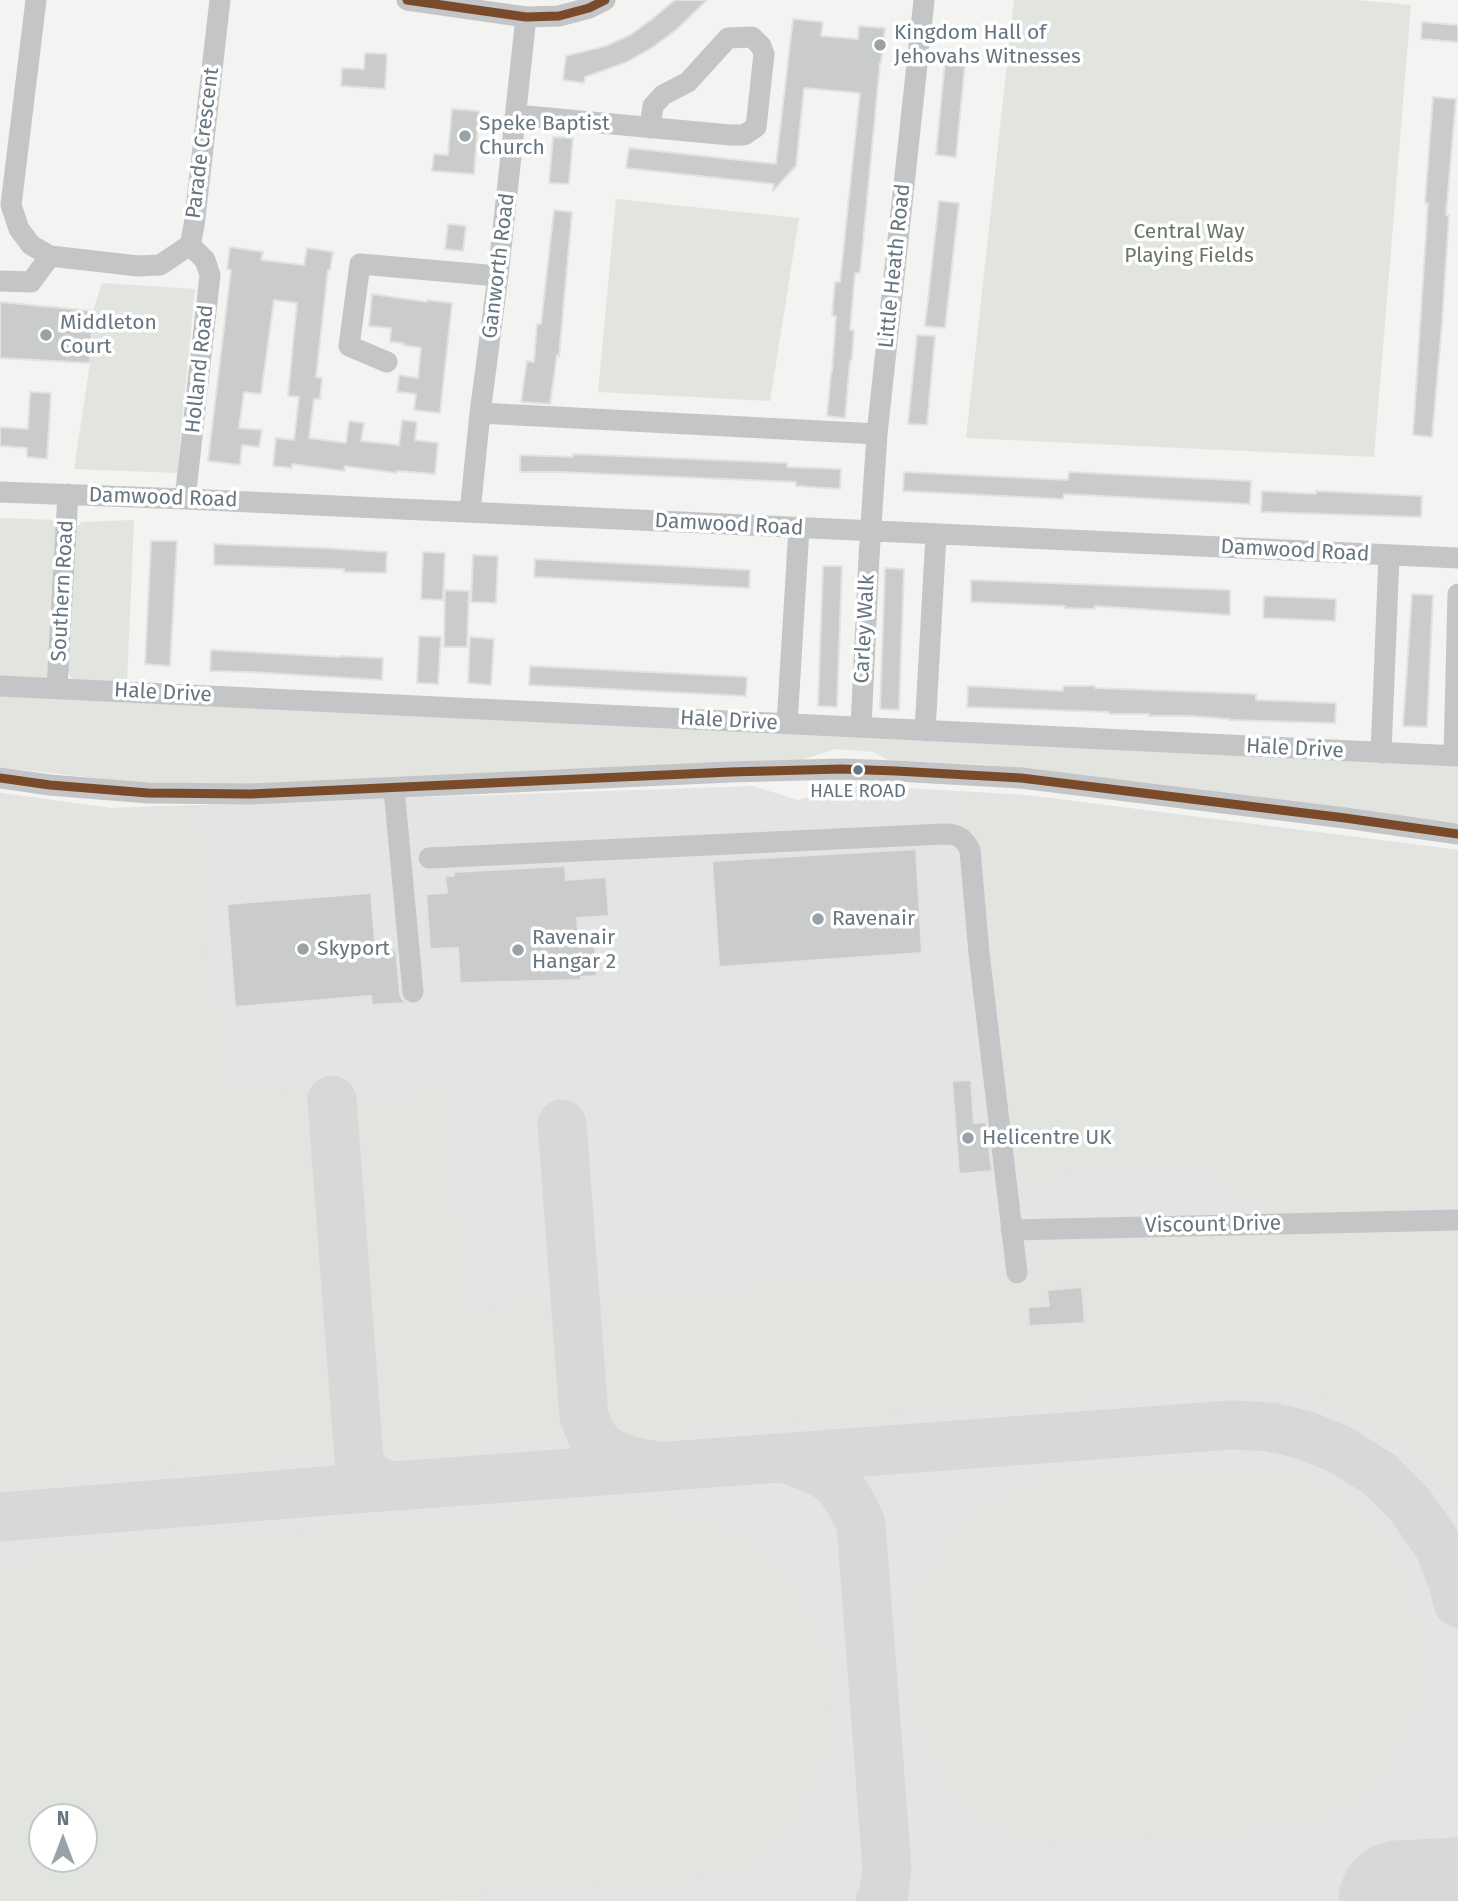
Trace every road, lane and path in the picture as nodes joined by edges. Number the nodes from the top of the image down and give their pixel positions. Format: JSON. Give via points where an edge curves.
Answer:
{"nodes":[{"id":1,"x":36,"y":0,"type":"edge"},
{"id":2,"x":220,"y":0,"type":"edge"},
{"id":3,"x":407,"y":0,"type":"edge"},
{"id":4,"x":606,"y":0,"type":"edge"},
{"id":5,"x":924,"y":0,"type":"edge"},
{"id":6,"x":526,"y":17,"type":"junction"},
{"id":7,"x":516,"y":115,"type":"junction"},
{"id":8,"x":650,"y":128,"type":"junction"},
{"id":9,"x":190,"y":246,"type":"junction"},
{"id":10,"x":50,"y":257,"type":"junction"},
{"id":11,"x":499,"y":276,"type":"junction"},
{"id":12,"x":0,"y":281,"type":"edge"},
{"id":13,"x":387,"y":362,"type":"dead end"},
{"id":14,"x":480,"y":413,"type":"junction"},
{"id":15,"x":877,"y":434,"type":"junction"},
{"id":16,"x":0,"y":492,"type":"edge"},
{"id":17,"x":68,"y":494,"type":"junction"},
{"id":18,"x":185,"y":499,"type":"junction"},
{"id":19,"x":470,"y":512,"type":"junction"},
{"id":20,"x":799,"y":528,"type":"junction"},
{"id":21,"x":870,"y":531,"type":"junction"},
{"id":22,"x":936,"y":535,"type":"junction"},
{"id":23,"x":1389,"y":556,"type":"junction"},
{"id":24,"x":1458,"y":558,"type":"edge"},
{"id":25,"x":1458,"y":594,"type":"edge"},
{"id":26,"x":0,"y":686,"type":"edge"},
{"id":27,"x":57,"y":688,"type":"junction"},
{"id":28,"x":787,"y":723,"type":"junction"},
{"id":29,"x":861,"y":727,"type":"junction"},
{"id":30,"x":925,"y":731,"type":"junction"},
{"id":31,"x":1381,"y":753,"type":"junction"},
{"id":32,"x":1456,"y":756,"type":"edge"},
{"id":33,"x":0,"y":778,"type":"edge"},
{"id":34,"x":394,"y":789,"type":"junction"},
{"id":35,"x":1458,"y":834,"type":"edge"},
{"id":36,"x":429,"y":858,"type":"dead end"},
{"id":37,"x":413,"y":992,"type":"dead end"},
{"id":38,"x":1458,"y":1220,"type":"edge"},
{"id":39,"x":1011,"y":1230,"type":"junction"},
{"id":40,"x":1017,"y":1273,"type":"dead end"}],
"edges":[{"from":1,"to":10,"type":"street","via":[[11,205],[19,229],[31,245]]},
{"from":2,"to":9,"type":"street","name":"Parade Crescent"},
{"from":3,"to":6,"type":"street"},
{"from":4,"to":6,"type":"street","via":[[559,16]]},
{"from":5,"to":15,"type":"street","name":"Little Heath Road"},
{"from":6,"to":7,"type":"street","name":"Ganworth Road"},
{"from":7,"to":8,"type":"street"},
{"from":7,"to":11,"type":"street","name":"Ganworth Road"},
{"from":8,"to":8,"type":"street","via":[[744,135],[756,127],[761,46],[752,37],[728,38],[688,82],[653,106]]},
{"from":9,"to":10,"type":"street","name":"Parade Crescent","via":[[160,265]]},
{"from":9,"to":18,"type":"street","name":"Holland Road","via":[[205,260],[210,275]]},
{"from":10,"to":12,"type":"street","via":[[31,282]]},
{"from":11,"to":13,"type":"street","via":[[360,264],[349,346]]},
{"from":11,"to":14,"type":"street","name":"Ganworth Road"},
{"from":14,"to":15,"type":"street"},
{"from":14,"to":19,"type":"street","name":"Ganworth Road"},
{"from":15,"to":21,"type":"street","name":"Little Heath Road"},
{"from":16,"to":17,"type":"street","name":"Damwood Road"},
{"from":17,"to":18,"type":"street","name":"Damwood Road"},
{"from":17,"to":27,"type":"street","name":"Southern Road"},
{"from":18,"to":19,"type":"street","name":"Damwood Road"},
{"from":19,"to":20,"type":"street","name":"Damwood Road"},
{"from":20,"to":21,"type":"street","name":"Damwood Road"},
{"from":20,"to":28,"type":"street"},
{"from":21,"to":22,"type":"street","name":"Damwood Road"},
{"from":21,"to":29,"type":"street","name":"Carley Walk"},
{"from":22,"to":23,"type":"street","name":"Damwood Road"},
{"from":22,"to":30,"type":"street"},
{"from":23,"to":24,"type":"street","name":"Damwood Road"},
{"from":23,"to":31,"type":"street"},
{"from":25,"to":32,"type":"street"},
{"from":26,"to":27,"type":"street","name":"Hale Drive"},
{"from":27,"to":28,"type":"street","name":"Hale Drive"},
{"from":28,"to":29,"type":"street","name":"Hale Drive"},
{"from":29,"to":30,"type":"street","name":"Hale Drive"},
{"from":30,"to":31,"type":"street","name":"Hale Drive"},
{"from":31,"to":32,"type":"street","name":"Hale Drive"},
{"from":33,"to":34,"type":"street","via":[[148,793]]},
{"from":34,"to":35,"type":"street","via":[[730,772],[896,771],[1021,778]]},
{"from":34,"to":37,"type":"street"},
{"from":36,"to":39,"type":"street","via":[[944,834],[962,837],[970,850]]},
{"from":38,"to":39,"type":"street","name":"Viscount Drive"},
{"from":39,"to":40,"type":"street"}]}
